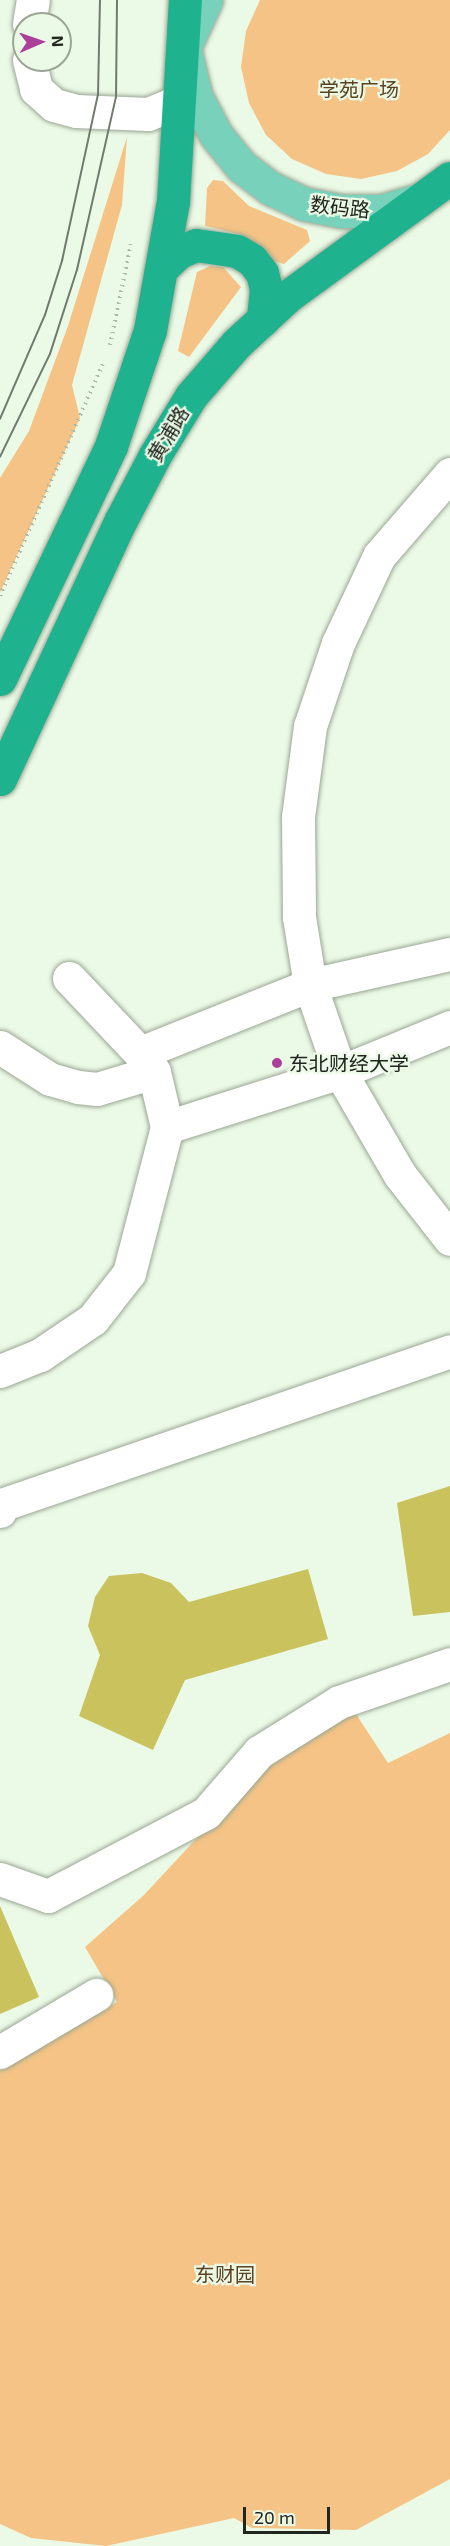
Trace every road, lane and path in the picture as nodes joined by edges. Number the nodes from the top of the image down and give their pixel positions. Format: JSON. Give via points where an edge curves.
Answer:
{"nodes":[{"id":1,"x":185,"y":0,"type":"edge"},
{"id":2,"x":206,"y":0,"type":"edge"},
{"id":3,"x":184,"y":48,"type":"junction"},
{"id":4,"x":32,"y":72,"type":"edge"},
{"id":5,"x":181,"y":94,"type":"junction"},
{"id":6,"x":148,"y":114,"type":"junction"},
{"id":7,"x":179,"y":136,"type":"junction"},
{"id":8,"x":445,"y":185,"type":"edge"},
{"id":9,"x":134,"y":233,"type":"dead end"},
{"id":10,"x":164,"y":266,"type":"junction"},
{"id":11,"x":263,"y":320,"type":"junction"},
{"id":12,"x":450,"y":474,"type":"edge"},
{"id":13,"x":0,"y":596,"type":"edge"},
{"id":14,"x":0,"y":679,"type":"edge"},
{"id":15,"x":0,"y":779,"type":"edge"},
{"id":16,"x":450,"y":954,"type":"edge"},
{"id":17,"x":69,"y":978,"type":"dead end"},
{"id":18,"x":310,"y":985,"type":"junction"},
{"id":19,"x":450,"y":1027,"type":"edge"},
{"id":20,"x":0,"y":1047,"type":"edge"},
{"id":21,"x":147,"y":1062,"type":"junction"},
{"id":22,"x":340,"y":1072,"type":"junction"},
{"id":23,"x":167,"y":1127,"type":"junction"},
{"id":24,"x":450,"y":1239,"type":"edge"},
{"id":25,"x":450,"y":1351,"type":"edge"},
{"id":26,"x":0,"y":1371,"type":"edge"},
{"id":27,"x":0,"y":1511,"type":"edge"},
{"id":28,"x":450,"y":1664,"type":"edge"},
{"id":29,"x":0,"y":1880,"type":"edge"},
{"id":30,"x":96,"y":1995,"type":"dead end"},
{"id":31,"x":0,"y":2052,"type":"edge"}],
"edges":[{"from":1,"to":3,"type":"highway"},
{"from":2,"to":3,"type":"main road"},
{"from":3,"to":5,"type":"highway"},
{"from":3,"to":8,"type":"main road","name":"数码路","via":[[196,97],[216,135],[241,166],[270,188],[305,204],[342,211],[381,211]]},
{"from":4,"to":6,"type":"street","via":[[36,89],[54,105],[76,111]]},
{"from":5,"to":6,"type":"street","via":[[173,105]]},
{"from":5,"to":7,"type":"highway"},
{"from":6,"to":7,"type":"street","via":[[161,117]]},
{"from":7,"to":10,"type":"highway"},
{"from":8,"to":11,"type":"highway","name":"黄浦路","via":[[340,256]]},
{"from":9,"to":13,"type":"path","via":[[108,354]]},
{"from":10,"to":11,"type":"highway","via":[[179,252],[196,245],[237,251],[262,273],[266,289]]},
{"from":10,"to":14,"type":"highway","via":[[150,330],[111,446]]},
{"from":11,"to":15,"type":"highway","name":"黄浦路","via":[[191,396],[155,455]]},
{"from":12,"to":18,"type":"street","via":[[379,556],[338,643],[310,726],[297,817],[299,917]]},
{"from":16,"to":18,"type":"street"},
{"from":17,"to":21,"type":"street"},
{"from":18,"to":21,"type":"street"},
{"from":18,"to":22,"type":"street"},
{"from":19,"to":22,"type":"street"},
{"from":20,"to":21,"type":"street","via":[[50,1079],[78,1087],[98,1089]]},
{"from":21,"to":23,"type":"street"},
{"from":22,"to":23,"type":"street"},
{"from":22,"to":24,"type":"street","via":[[400,1175]]},
{"from":23,"to":26,"type":"street","via":[[129,1273],[93,1319],[40,1355]]},
{"from":25,"to":27,"type":"street","via":[[1,1505]]},
{"from":28,"to":29,"type":"street","via":[[339,1702],[259,1752],[206,1813],[48,1896]]},
{"from":30,"to":31,"type":"street"}]}
